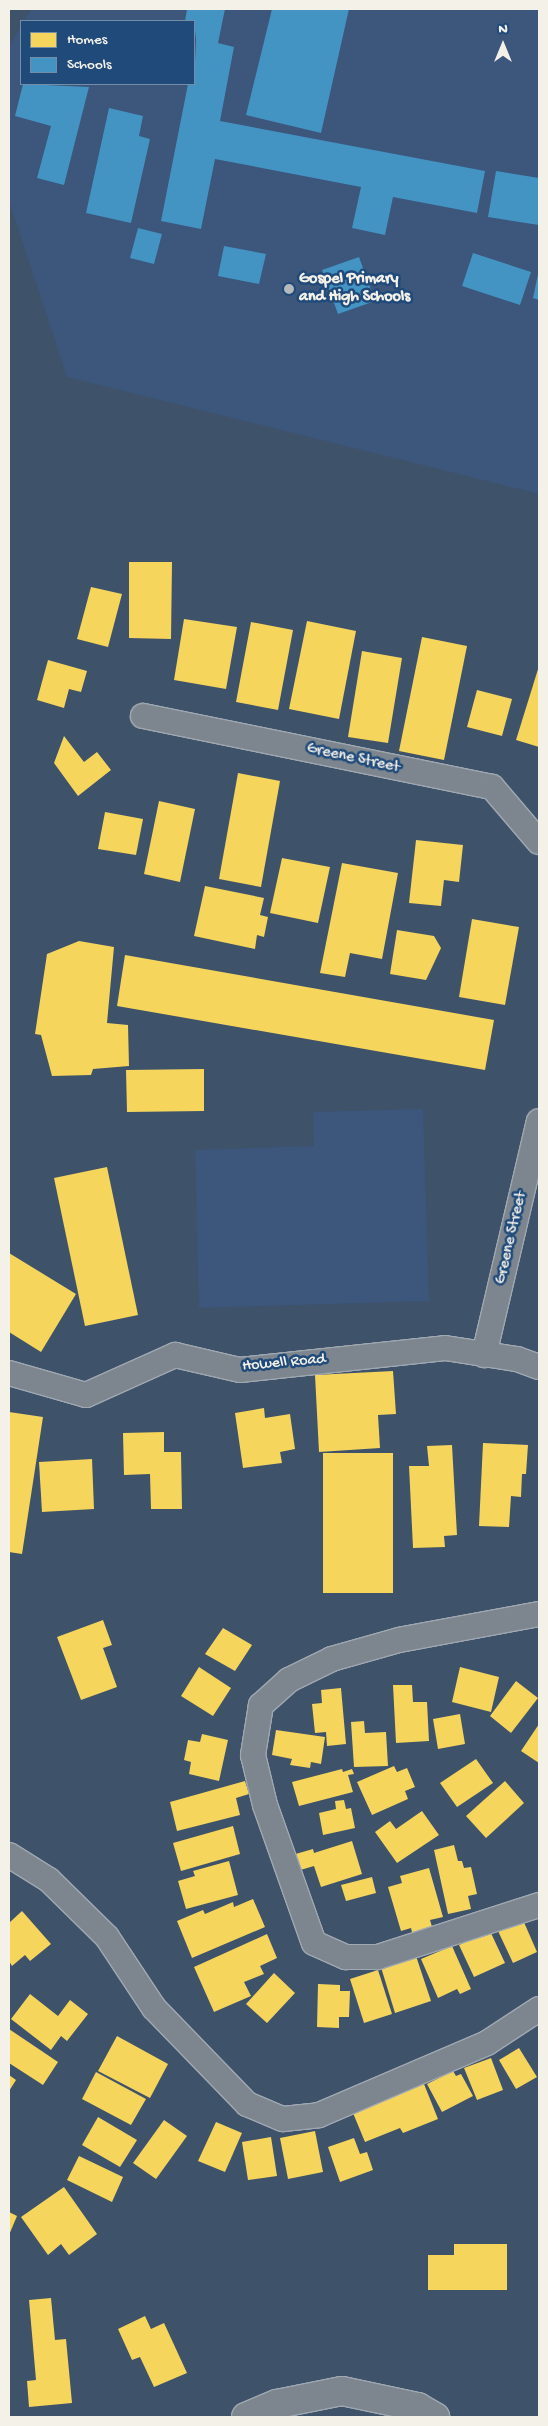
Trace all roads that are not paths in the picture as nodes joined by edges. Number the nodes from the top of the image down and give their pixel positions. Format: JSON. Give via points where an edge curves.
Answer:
{"nodes":[{"id":1,"x":143,"y":716,"type":"dead end"},
{"id":2,"x":539,"y":842,"type":"edge"},
{"id":3,"x":539,"y":1121,"type":"edge"},
{"id":4,"x":484,"y":1355,"type":"junction"},
{"id":5,"x":539,"y":1367,"type":"edge"},
{"id":6,"x":9,"y":1373,"type":"edge"},
{"id":7,"x":539,"y":1614,"type":"edge"},
{"id":8,"x":9,"y":1855,"type":"edge"},
{"id":9,"x":539,"y":1905,"type":"edge"},
{"id":10,"x":539,"y":2009,"type":"edge"},
{"id":11,"x":246,"y":2417,"type":"edge"},
{"id":12,"x":435,"y":2417,"type":"edge"}],
"edges":[{"from":1,"to":2,"type":"street","name":"Greene Street","via":[[492,788]]},
{"from":3,"to":4,"type":"street","name":"Greene Street"},
{"from":4,"to":5,"type":"street","name":"Howell Road","via":[[517,1359]]},
{"from":4,"to":6,"type":"street","name":"Howell Road","via":[[445,1348],[240,1370],[175,1355],[86,1395]]},
{"from":7,"to":9,"type":"street","via":[[399,1640],[332,1659],[289,1680],[261,1705],[253,1755],[265,1805],[314,1943],[346,1957],[378,1957]]},
{"from":8,"to":10,"type":"street","via":[[49,1880],[107,1937],[154,2008],[247,2104],[283,2119],[319,2115],[443,2062],[487,2043]]},
{"from":11,"to":12,"type":"main road","via":[[277,2404],[342,2391],[418,2407]]}]}
